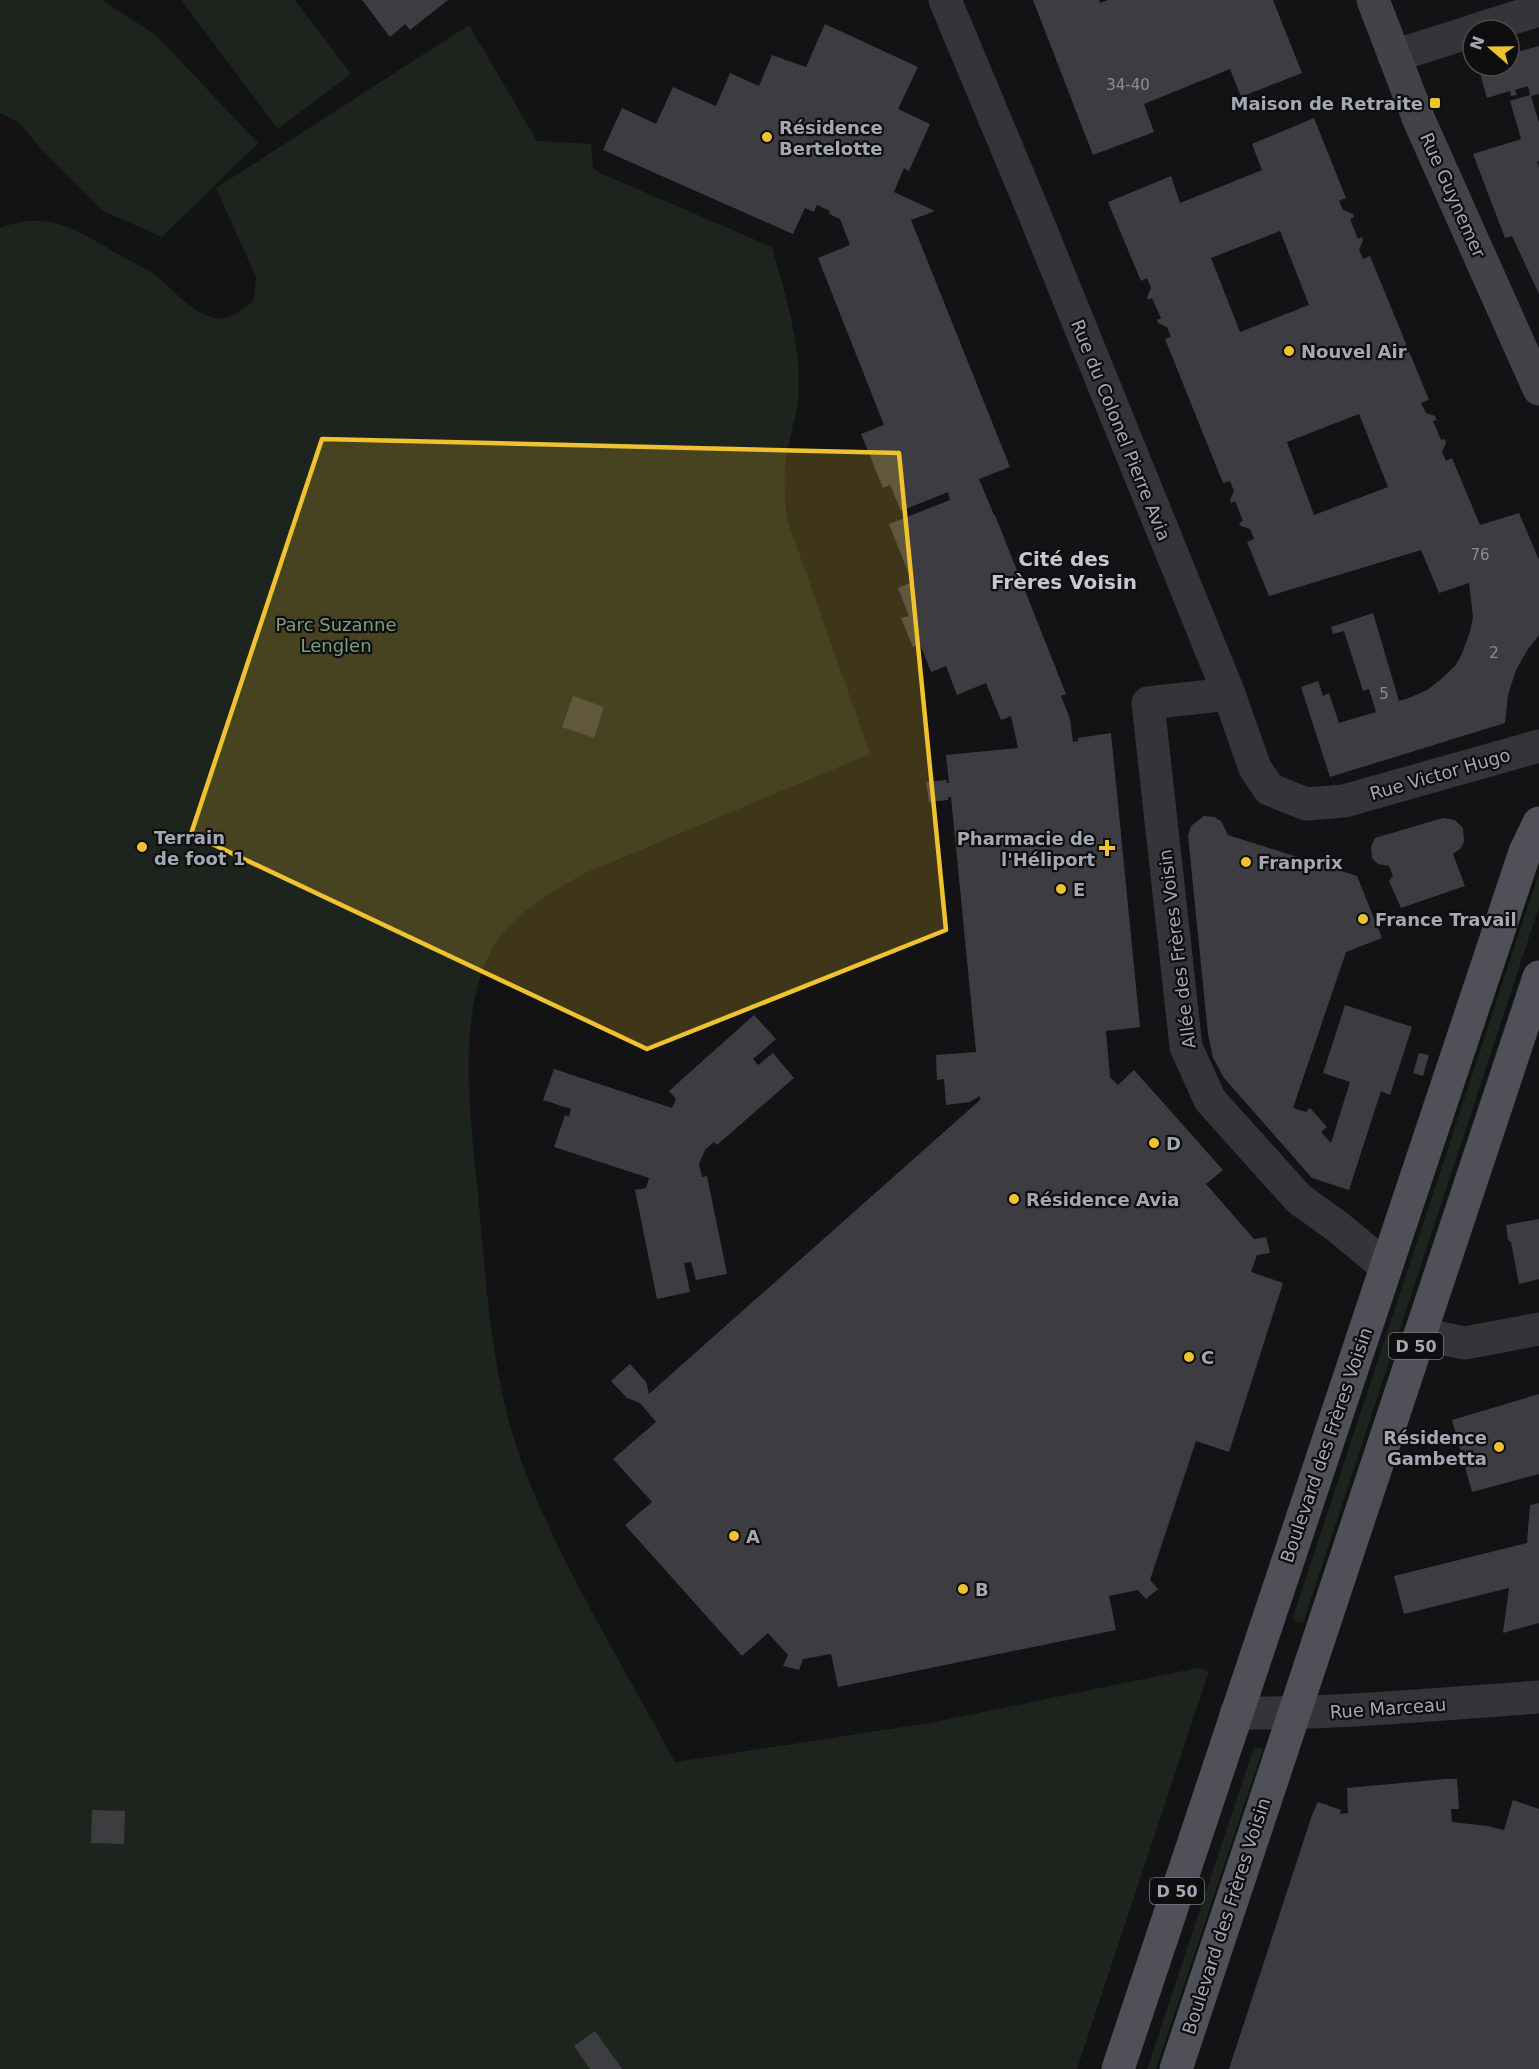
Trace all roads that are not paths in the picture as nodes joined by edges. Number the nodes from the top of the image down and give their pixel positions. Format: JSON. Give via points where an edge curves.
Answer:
{"nodes":[{"id":1,"x":945,"y":0,"type":"edge"},
{"id":2,"x":1372,"y":0,"type":"edge"},
{"id":3,"x":1539,"y":10,"type":"edge"},
{"id":4,"x":1513,"y":18,"type":"edge"},
{"id":5,"x":1461,"y":34,"type":"edge"},
{"id":6,"x":1394,"y":56,"type":"junction"},
{"id":7,"x":1539,"y":389,"type":"edge"},
{"id":8,"x":1229,"y":694,"type":"junction"},
{"id":9,"x":1539,"y":746,"type":"edge"},
{"id":10,"x":1342,"y":802,"type":"joint"},
{"id":11,"x":1539,"y":823,"type":"edge"},
{"id":12,"x":1539,"y":977,"type":"edge"},
{"id":13,"x":1386,"y":1267,"type":"junction"},
{"id":14,"x":1539,"y":1329,"type":"edge"},
{"id":15,"x":1420,"y":1334,"type":"junction"},
{"id":16,"x":1539,"y":1697,"type":"edge"},
{"id":17,"x":1236,"y":1713,"type":"junction"},
{"id":18,"x":1293,"y":1714,"type":"junction"},
{"id":19,"x":1118,"y":2069,"type":"edge"},
{"id":20,"x":1176,"y":2069,"type":"edge"}],
"edges":[{"from":1,"to":8,"type":"street","name":"Rue du Colonel Pierre Avia"},
{"from":2,"to":6,"type":"main road","name":"Rue Guynemer"},
{"from":3,"to":4,"type":"street"},
{"from":5,"to":6,"type":"street"},
{"from":6,"to":7,"type":"main road","name":"Rue Guynemer"},
{"from":8,"to":10,"type":"street","name":"Rue du Colonel Pierre Avia","via":[[1255,768],[1269,789],[1305,804]]},
{"from":8,"to":13,"type":"street","name":"Allée des Frères Voisin","via":[[1148,703],[1186,1047],[1210,1100],[1299,1199]]},
{"from":9,"to":10,"type":"street","name":"Rue Victor Hugo"},
{"from":11,"to":13,"type":"main road","name":"Boulevard des Frères Voisin","number":"D 50","via":[[1520,868]]},
{"from":12,"to":15,"type":"main road","name":"Boulevard des Frères Voisin","number":"D 50"},
{"from":13,"to":17,"type":"main road","name":"Boulevard des Frères Voisin","number":"D 50"},
{"from":14,"to":15,"type":"street","via":[[1465,1343]]},
{"from":15,"to":18,"type":"main road","name":"Boulevard des Frères Voisin","number":"D 50"},
{"from":16,"to":18,"type":"street","name":"Rue Marceau"},
{"from":17,"to":18,"type":"street","name":"Rue Marceau"},
{"from":17,"to":19,"type":"main road","name":"Boulevard des Frères Voisin","number":"D 50"},
{"from":18,"to":20,"type":"main road","name":"Boulevard des Frères Voisin","number":"D 50"}]}
